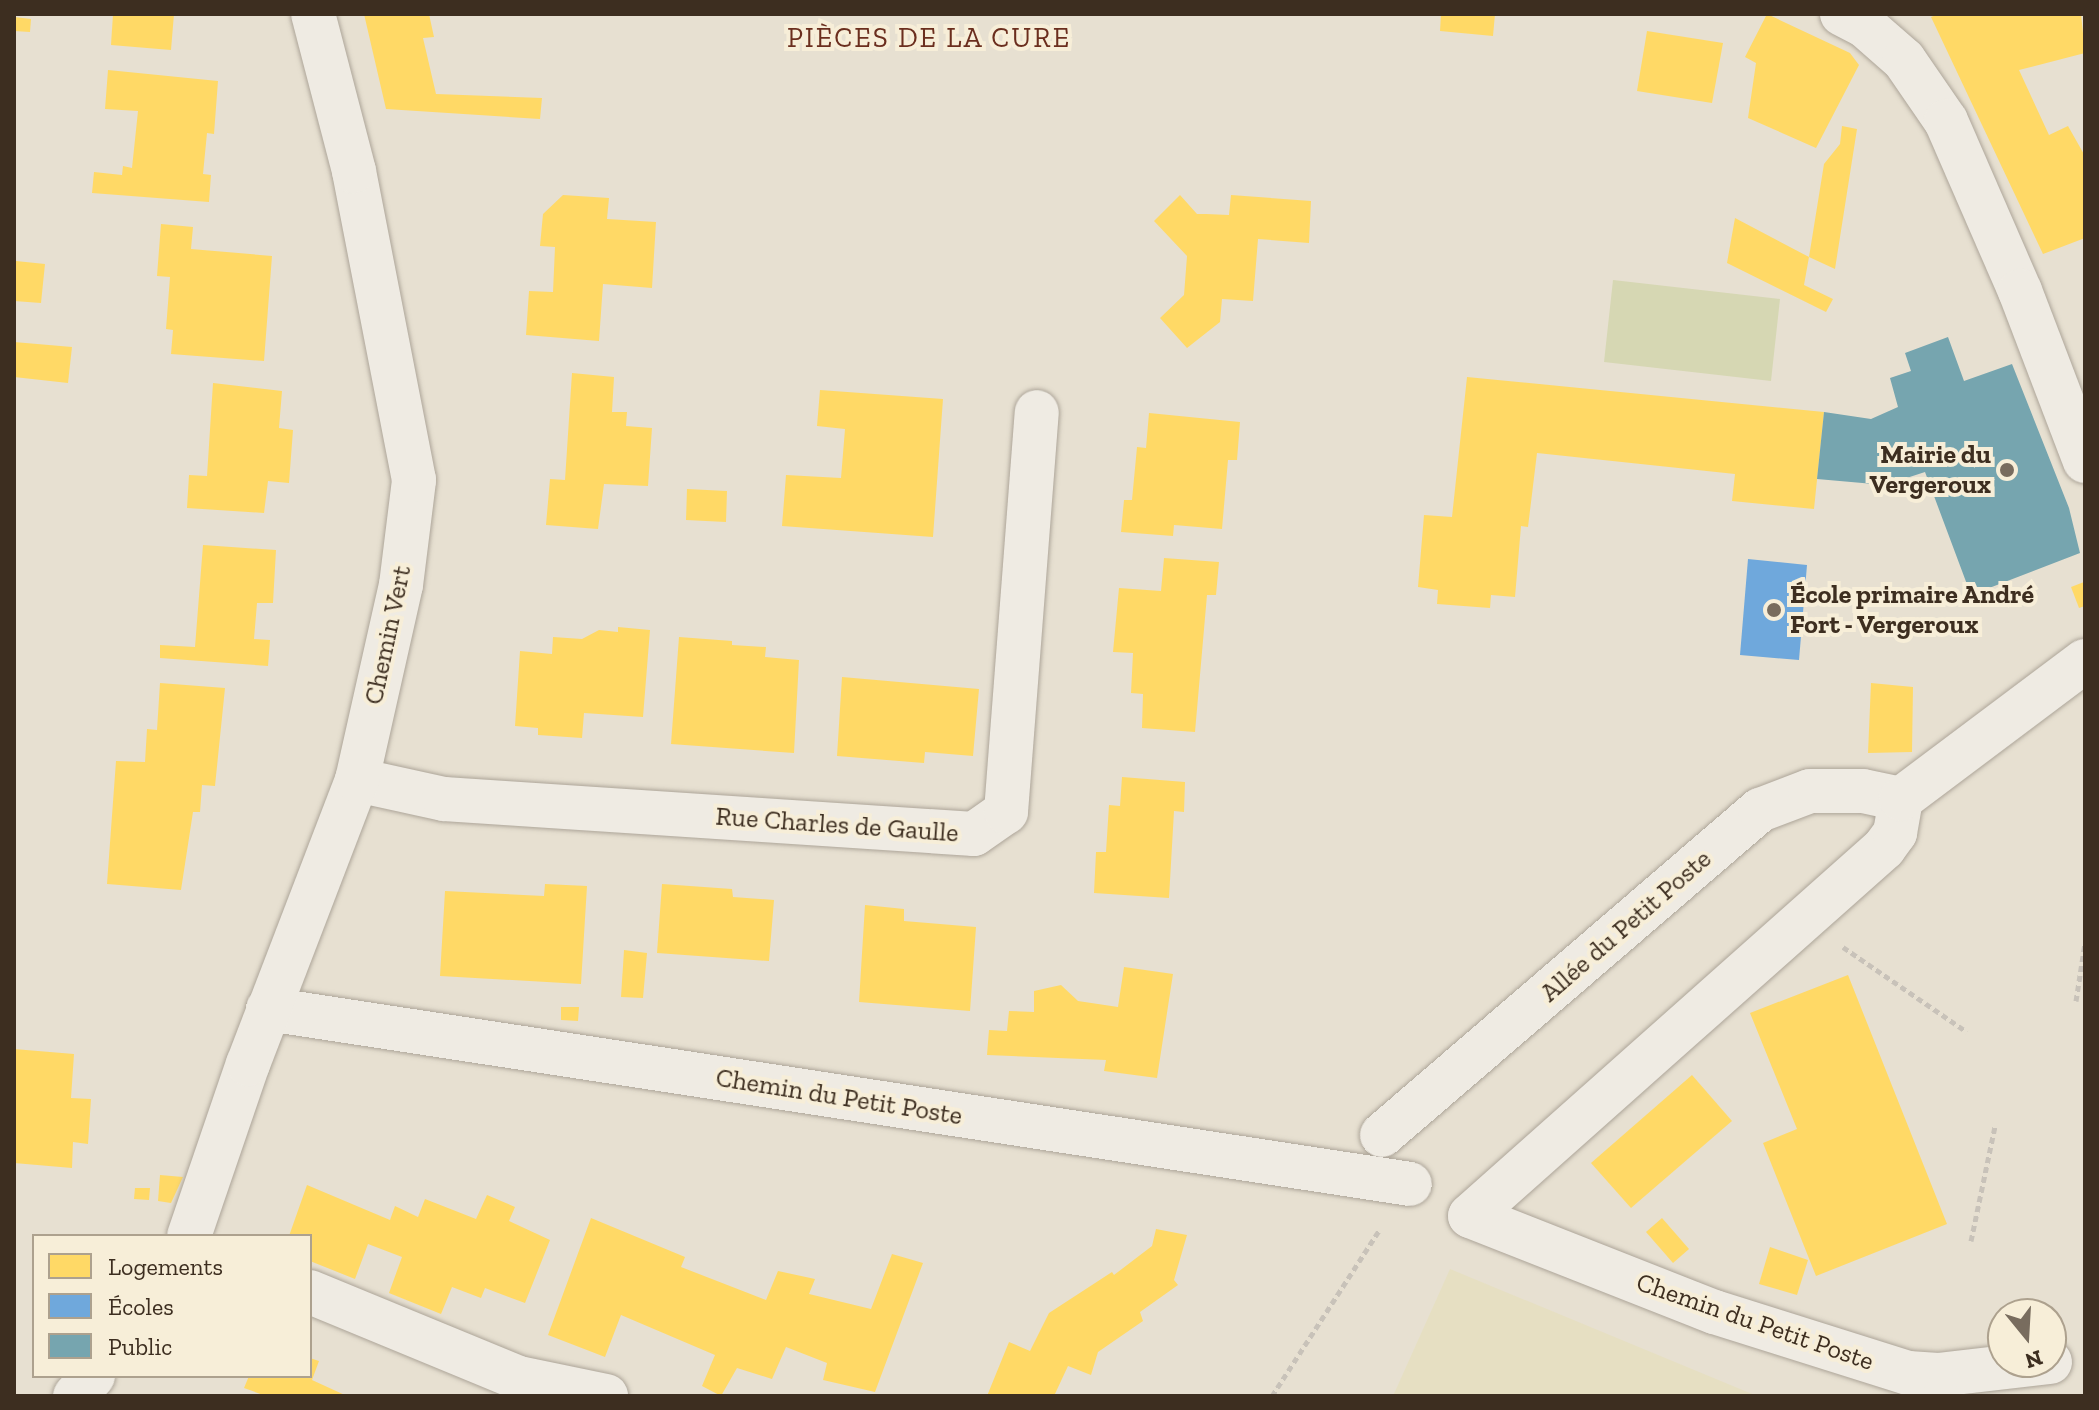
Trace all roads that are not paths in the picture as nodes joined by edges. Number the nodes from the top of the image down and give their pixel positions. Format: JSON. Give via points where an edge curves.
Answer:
{"nodes":[{"id":1,"x":313,"y":14,"type":"edge"},
{"id":2,"x":1842,"y":14,"type":"edge"},
{"id":3,"x":1037,"y":412,"type":"dead end"},
{"id":4,"x":2085,"y":461,"type":"edge"},
{"id":5,"x":2085,"y":661,"type":"edge"},
{"id":6,"x":357,"y":780,"type":"junction"},
{"id":7,"x":1901,"y":799,"type":"junction"},
{"id":8,"x":268,"y":1009,"type":"junction"},
{"id":9,"x":1382,"y":1135,"type":"dead end"},
{"id":10,"x":1410,"y":1184,"type":"road end"},
{"id":11,"x":190,"y":1234,"type":"edge"},
{"id":12,"x":312,"y":1293,"type":"edge"},
{"id":13,"x":1987,"y":1369,"type":"edge"},
{"id":14,"x":91,"y":1378,"type":"edge"},
{"id":15,"x":75,"y":1396,"type":"edge"},
{"id":16,"x":606,"y":1396,"type":"edge"}],
"edges":[{"from":1,"to":6,"type":"street","name":"Chemin Vert","via":[[354,171],[414,480],[401,585]]},
{"from":2,"to":4,"type":"street","via":[[1864,25],[1904,60],[1946,121],[2020,291]]},
{"from":3,"to":6,"type":"street","name":"Rue Charles de Gaulle","via":[[1006,812],[974,834],[444,799]]},
{"from":5,"to":7,"type":"street"},
{"from":6,"to":8,"type":"street","name":"Chemin Vert"},
{"from":7,"to":9,"type":"street","name":"Allée du Petit Poste","via":[[1863,791],[1810,791],[1760,810]]},
{"from":7,"to":13,"type":"street","name":"Chemin du Petit Poste","via":[[1895,833],[1884,848],[1470,1216],[1714,1312],[1908,1373]]},
{"from":8,"to":10,"type":"street","name":"Chemin du Petit Poste"},
{"from":8,"to":11,"type":"street","name":"Chemin Vert"},
{"from":12,"to":16,"type":"street","via":[[519,1378]]},
{"from":14,"to":15,"type":"street"}]}
